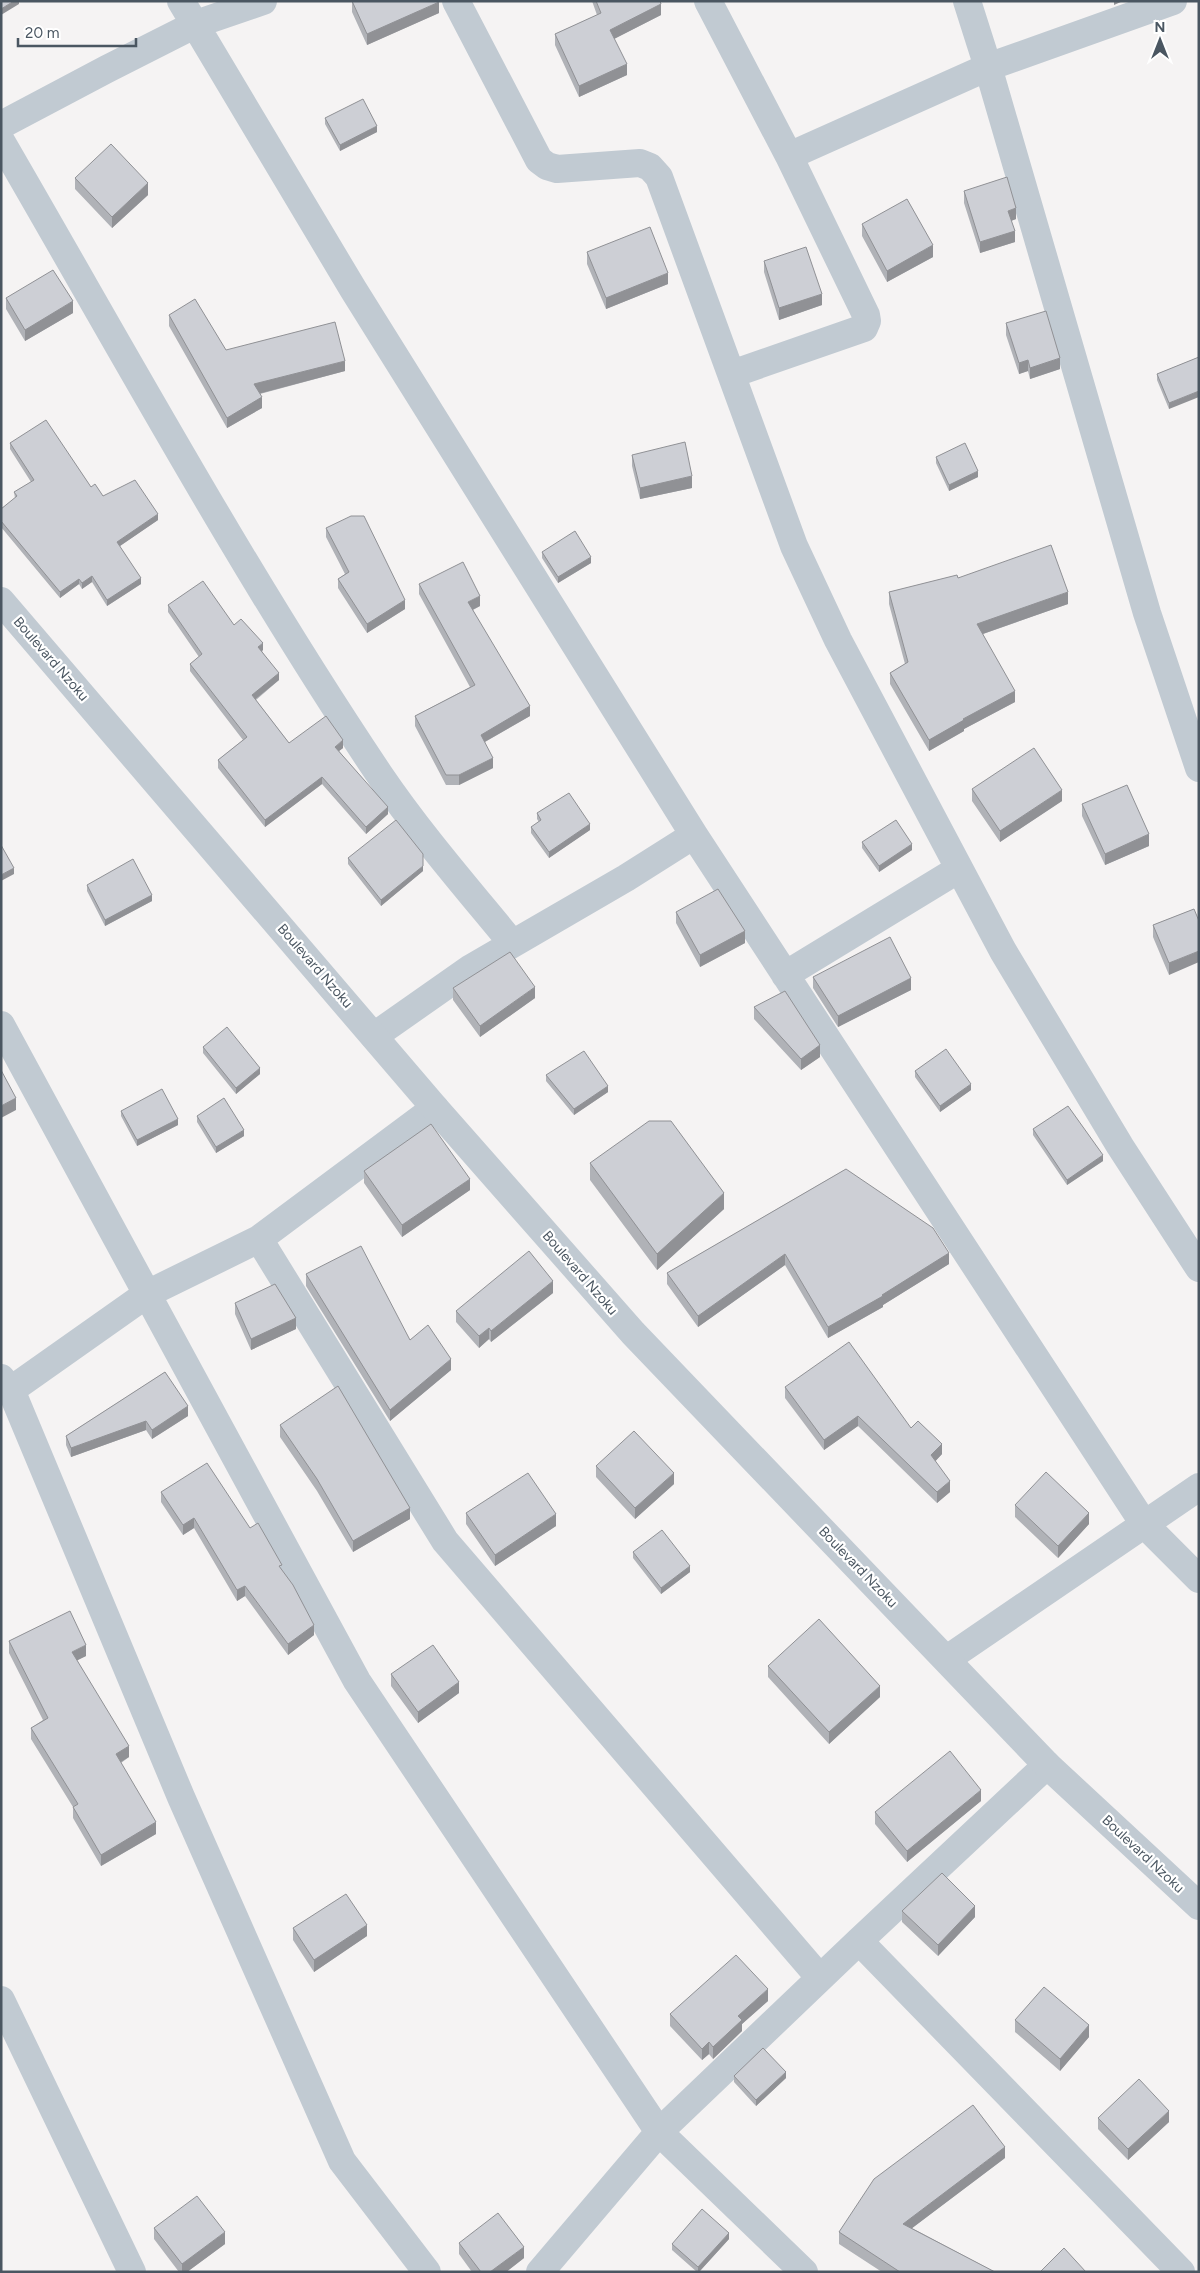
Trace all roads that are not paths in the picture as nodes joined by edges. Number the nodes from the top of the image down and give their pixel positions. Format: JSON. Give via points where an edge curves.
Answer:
{"nodes":[{"id":1,"x":180,"y":1,"type":"edge"},
{"id":2,"x":263,"y":1,"type":"edge"},
{"id":3,"x":456,"y":1,"type":"edge"},
{"id":4,"x":708,"y":1,"type":"edge"},
{"id":5,"x":967,"y":1,"type":"edge"},
{"id":6,"x":1173,"y":1,"type":"edge"},
{"id":7,"x":196,"y":24,"type":"junction"},
{"id":8,"x":988,"y":67,"type":"junction"},
{"id":9,"x":1,"y":125,"type":"edge"},
{"id":10,"x":1,"y":141,"type":"edge"},
{"id":11,"x":788,"y":156,"type":"junction"},
{"id":12,"x":732,"y":374,"type":"junction"},
{"id":13,"x":1,"y":601,"type":"edge"},
{"id":14,"x":1199,"y":768,"type":"edge"},
{"id":15,"x":694,"y":835,"type":"junction"},
{"id":16,"x":959,"y":869,"type":"junction"},
{"id":17,"x":512,"y":943,"type":"junction"},
{"id":18,"x":785,"y":974,"type":"junction"},
{"id":19,"x":1,"y":1025,"type":"edge"},
{"id":20,"x":374,"y":1036,"type":"junction"},
{"id":21,"x":435,"y":1108,"type":"junction"},
{"id":22,"x":259,"y":1239,"type":"junction"},
{"id":23,"x":1199,"y":1268,"type":"edge"},
{"id":24,"x":147,"y":1294,"type":"junction"},
{"id":25,"x":6,"y":1384,"type":"edge"},
{"id":26,"x":1199,"y":1487,"type":"edge"},
{"id":27,"x":1144,"y":1524,"type":"junction"},
{"id":28,"x":1199,"y":1579,"type":"edge"},
{"id":29,"x":947,"y":1659,"type":"junction"},
{"id":30,"x":1047,"y":1765,"type":"junction"},
{"id":31,"x":1199,"y":1906,"type":"edge"},
{"id":32,"x":859,"y":1941,"type":"junction"},
{"id":33,"x":820,"y":1978,"type":"junction"},
{"id":34,"x":1,"y":2000,"type":"edge"},
{"id":35,"x":659,"y":2132,"type":"junction"},
{"id":36,"x":132,"y":2272,"type":"edge"},
{"id":37,"x":427,"y":2272,"type":"edge"},
{"id":38,"x":540,"y":2272,"type":"edge"},
{"id":39,"x":804,"y":2272,"type":"edge"},
{"id":40,"x":1181,"y":2272,"type":"edge"}],
"edges":[{"from":1,"to":7,"type":"street"},
{"from":2,"to":7,"type":"street"},
{"from":3,"to":12,"type":"street","via":[[539,160],[557,169],[640,163],[650,167],[659,177]]},
{"from":4,"to":11,"type":"street"},
{"from":5,"to":8,"type":"street"},
{"from":6,"to":8,"type":"street"},
{"from":7,"to":9,"type":"street"},
{"from":7,"to":15,"type":"street","via":[[353,288]]},
{"from":8,"to":11,"type":"street"},
{"from":8,"to":14,"type":"street","via":[[1146,613]]},
{"from":10,"to":17,"type":"street","via":[[262,590],[327,693],[426,838]]},
{"from":11,"to":12,"type":"street","via":[[867,321],[864,328]]},
{"from":12,"to":16,"type":"street","via":[[794,546],[838,640]]},
{"from":13,"to":20,"type":"street","name":"Boulevard Nzoku"},
{"from":15,"to":17,"type":"street"},
{"from":15,"to":18,"type":"street"},
{"from":16,"to":18,"type":"street"},
{"from":16,"to":23,"type":"street","via":[[1003,951],[1120,1146]]},
{"from":17,"to":20,"type":"street"},
{"from":18,"to":27,"type":"street"},
{"from":19,"to":24,"type":"street"},
{"from":20,"to":21,"type":"street","name":"Boulevard Nzoku"},
{"from":21,"to":22,"type":"street"},
{"from":21,"to":29,"type":"street","name":"Boulevard Nzoku","via":[[633,1333]]},
{"from":22,"to":24,"type":"street"},
{"from":22,"to":33,"type":"street","via":[[445,1541]]},
{"from":24,"to":25,"type":"street"},
{"from":24,"to":35,"type":"street","via":[[357,1681]]},
{"from":25,"to":37,"type":"street","via":[[181,1796],[342,2161]]},
{"from":26,"to":27,"type":"street"},
{"from":27,"to":28,"type":"street"},
{"from":27,"to":29,"type":"street"},
{"from":29,"to":30,"type":"street","name":"Boulevard Nzoku"},
{"from":30,"to":31,"type":"street","name":"Boulevard Nzoku"},
{"from":30,"to":32,"type":"street"},
{"from":32,"to":33,"type":"street"},
{"from":32,"to":40,"type":"street"},
{"from":33,"to":35,"type":"street"},
{"from":34,"to":36,"type":"street"},
{"from":35,"to":38,"type":"street"},
{"from":35,"to":39,"type":"street"}]}
